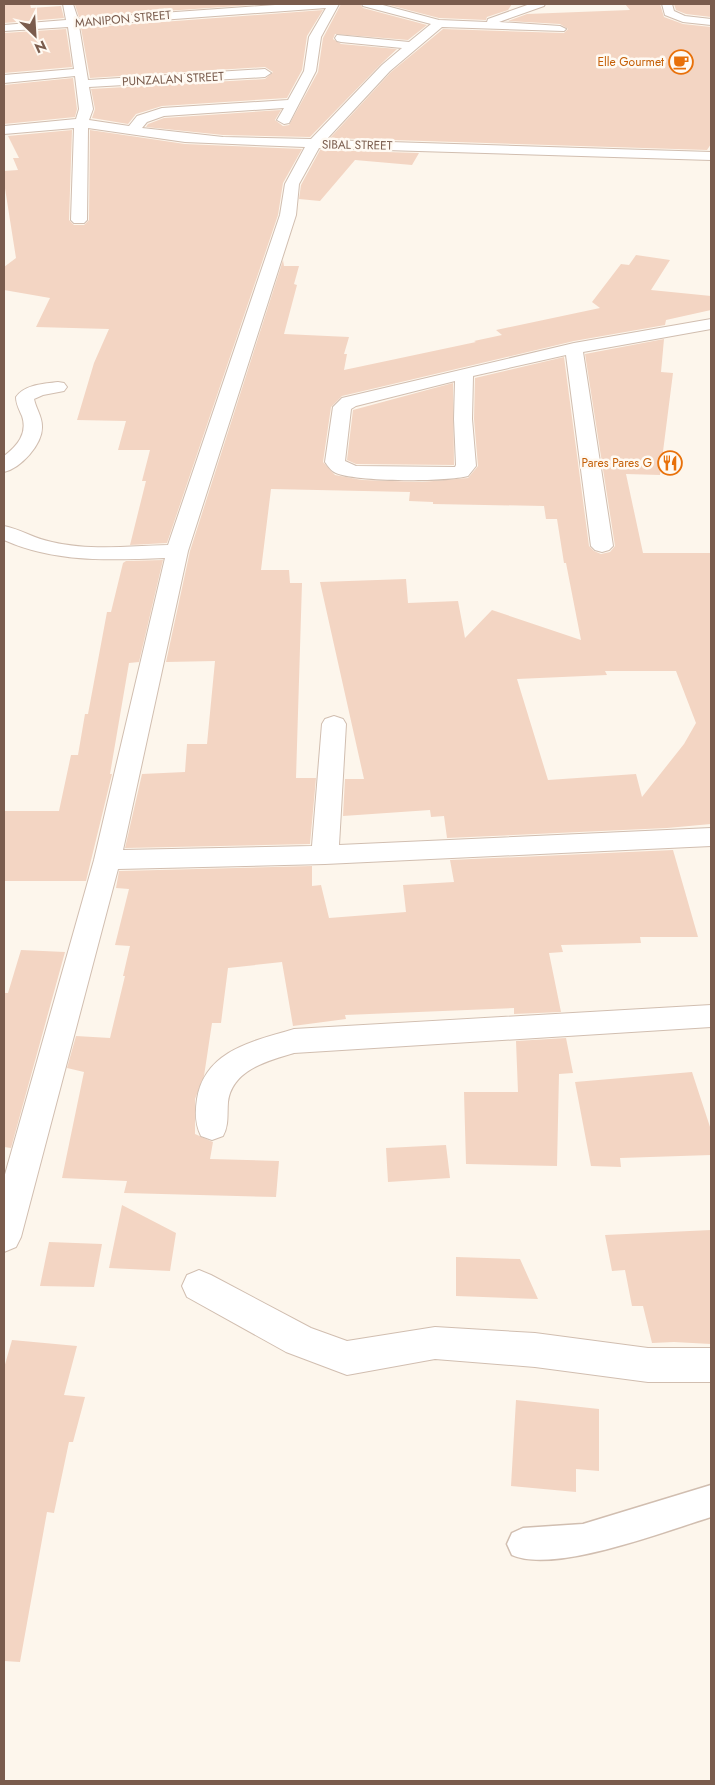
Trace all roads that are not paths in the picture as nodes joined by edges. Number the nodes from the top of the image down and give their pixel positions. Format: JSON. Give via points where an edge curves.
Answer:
{"nodes":[{"id":1,"x":68,"y":4,"type":"edge"},
{"id":2,"x":156,"y":4,"type":"edge"},
{"id":3,"x":333,"y":4,"type":"edge"},
{"id":4,"x":352,"y":4,"type":"edge"},
{"id":5,"x":367,"y":4,"type":"edge"},
{"id":6,"x":540,"y":4,"type":"edge"},
{"id":7,"x":667,"y":4,"type":"edge"},
{"id":8,"x":160,"y":16,"type":"junction"},
{"id":9,"x":711,"y":22,"type":"edge"},
{"id":10,"x":439,"y":23,"type":"junction"},
{"id":11,"x":73,"y":24,"type":"junction"},
{"id":12,"x":481,"y":24,"type":"junction"},
{"id":13,"x":4,"y":28,"type":"edge"},
{"id":14,"x":560,"y":29,"type":"dead end"},
{"id":15,"x":341,"y":38,"type":"dead end"},
{"id":16,"x":412,"y":46,"type":"junction"},
{"id":17,"x":265,"y":73,"type":"dead end"},
{"id":18,"x":4,"y":78,"type":"edge"},
{"id":19,"x":81,"y":78,"type":"junction"},
{"id":20,"x":292,"y":104,"type":"junction"},
{"id":21,"x":81,"y":123,"type":"junction"},
{"id":22,"x":4,"y":130,"type":"edge"},
{"id":23,"x":132,"y":131,"type":"junction"},
{"id":24,"x":271,"y":143,"type":"junction"},
{"id":25,"x":314,"y":144,"type":"junction"},
{"id":26,"x":711,"y":156,"type":"edge"},
{"id":27,"x":79,"y":220,"type":"dead end"},
{"id":28,"x":711,"y":324,"type":"edge"},
{"id":29,"x":574,"y":348,"type":"junction"},
{"id":30,"x":464,"y":373,"type":"junction"},
{"id":31,"x":58,"y":387,"type":"dead end"},
{"id":32,"x":4,"y":466,"type":"edge"},
{"id":33,"x":4,"y":532,"type":"edge"},
{"id":34,"x":602,"y":546,"type":"dead end"},
{"id":35,"x":177,"y":551,"type":"junction"},
{"id":36,"x":334,"y":724,"type":"dead end"},
{"id":37,"x":711,"y":838,"type":"edge"},
{"id":38,"x":325,"y":855,"type":"junction"},
{"id":39,"x":107,"y":860,"type":"junction"},
{"id":40,"x":711,"y":1016,"type":"edge"},
{"id":41,"x":212,"y":1127,"type":"dead end"},
{"id":42,"x":4,"y":1237,"type":"edge"},
{"id":43,"x":199,"y":1286,"type":"dead end"},
{"id":44,"x":711,"y":1364,"type":"edge"},
{"id":45,"x":711,"y":1501,"type":"edge"},
{"id":46,"x":523,"y":1544,"type":"dead end"}],
"edges":[{"from":1,"to":11,"type":"street"},
{"from":2,"to":8,"type":"street"},
{"from":3,"to":8,"type":"street","name":"MANIPON STREET"},
{"from":3,"to":20,"type":"street","via":[[315,36],[312,64]]},
{"from":4,"to":5,"type":"street"},
{"from":5,"to":10,"type":"street"},
{"from":6,"to":12,"type":"street"},
{"from":7,"to":9,"type":"street","via":[[674,16]]},
{"from":8,"to":11,"type":"street","name":"MANIPON STREET"},
{"from":10,"to":12,"type":"street"},
{"from":10,"to":16,"type":"street"},
{"from":11,"to":13,"type":"street","name":"MANIPON STREET"},
{"from":11,"to":19,"type":"street"},
{"from":12,"to":14,"type":"street"},
{"from":15,"to":16,"type":"street"},
{"from":16,"to":25,"type":"street","via":[[386,68]]},
{"from":17,"to":19,"type":"street","name":"PUNZALAN STREET"},
{"from":18,"to":19,"type":"street","name":"PUNZALAN STREET"},
{"from":19,"to":21,"type":"street","via":[[86,109]]},
{"from":20,"to":23,"type":"street","via":[[162,112],[142,118]]},
{"from":20,"to":24,"type":"street"},
{"from":21,"to":22,"type":"street","name":"SIBAL STREET"},
{"from":21,"to":23,"type":"street","name":"SIBAL STREET"},
{"from":21,"to":27,"type":"street"},
{"from":23,"to":24,"type":"street","name":"SIBAL STREET"},
{"from":24,"to":25,"type":"street","name":"SIBAL STREET"},
{"from":25,"to":26,"type":"street","name":"SIBAL STREET"},
{"from":25,"to":35,"type":"street","via":[[292,184],[288,215]]},
{"from":28,"to":29,"type":"street"},
{"from":29,"to":30,"type":"street"},
{"from":29,"to":34,"type":"street"},
{"from":30,"to":30,"type":"street","via":[[466,466],[461,472],[355,472],[334,462],[342,407],[349,402]]},
{"from":31,"to":32,"type":"street","via":[[38,390],[26,397],[25,407],[34,428],[32,438]]},
{"from":33,"to":35,"type":"street","via":[[58,550]]},
{"from":35,"to":39,"type":"street"},
{"from":36,"to":38,"type":"street"},
{"from":37,"to":38,"type":"street"},
{"from":38,"to":39,"type":"street"},
{"from":39,"to":42,"type":"street"},
{"from":40,"to":41,"type":"street","via":[[294,1041],[255,1052],[235,1063],[216,1085]]},
{"from":43,"to":44,"type":"street","via":[[299,1340],[347,1358],[435,1343],[535,1350],[648,1365]]},
{"from":45,"to":46,"type":"lane","via":[[583,1540]]}]}
